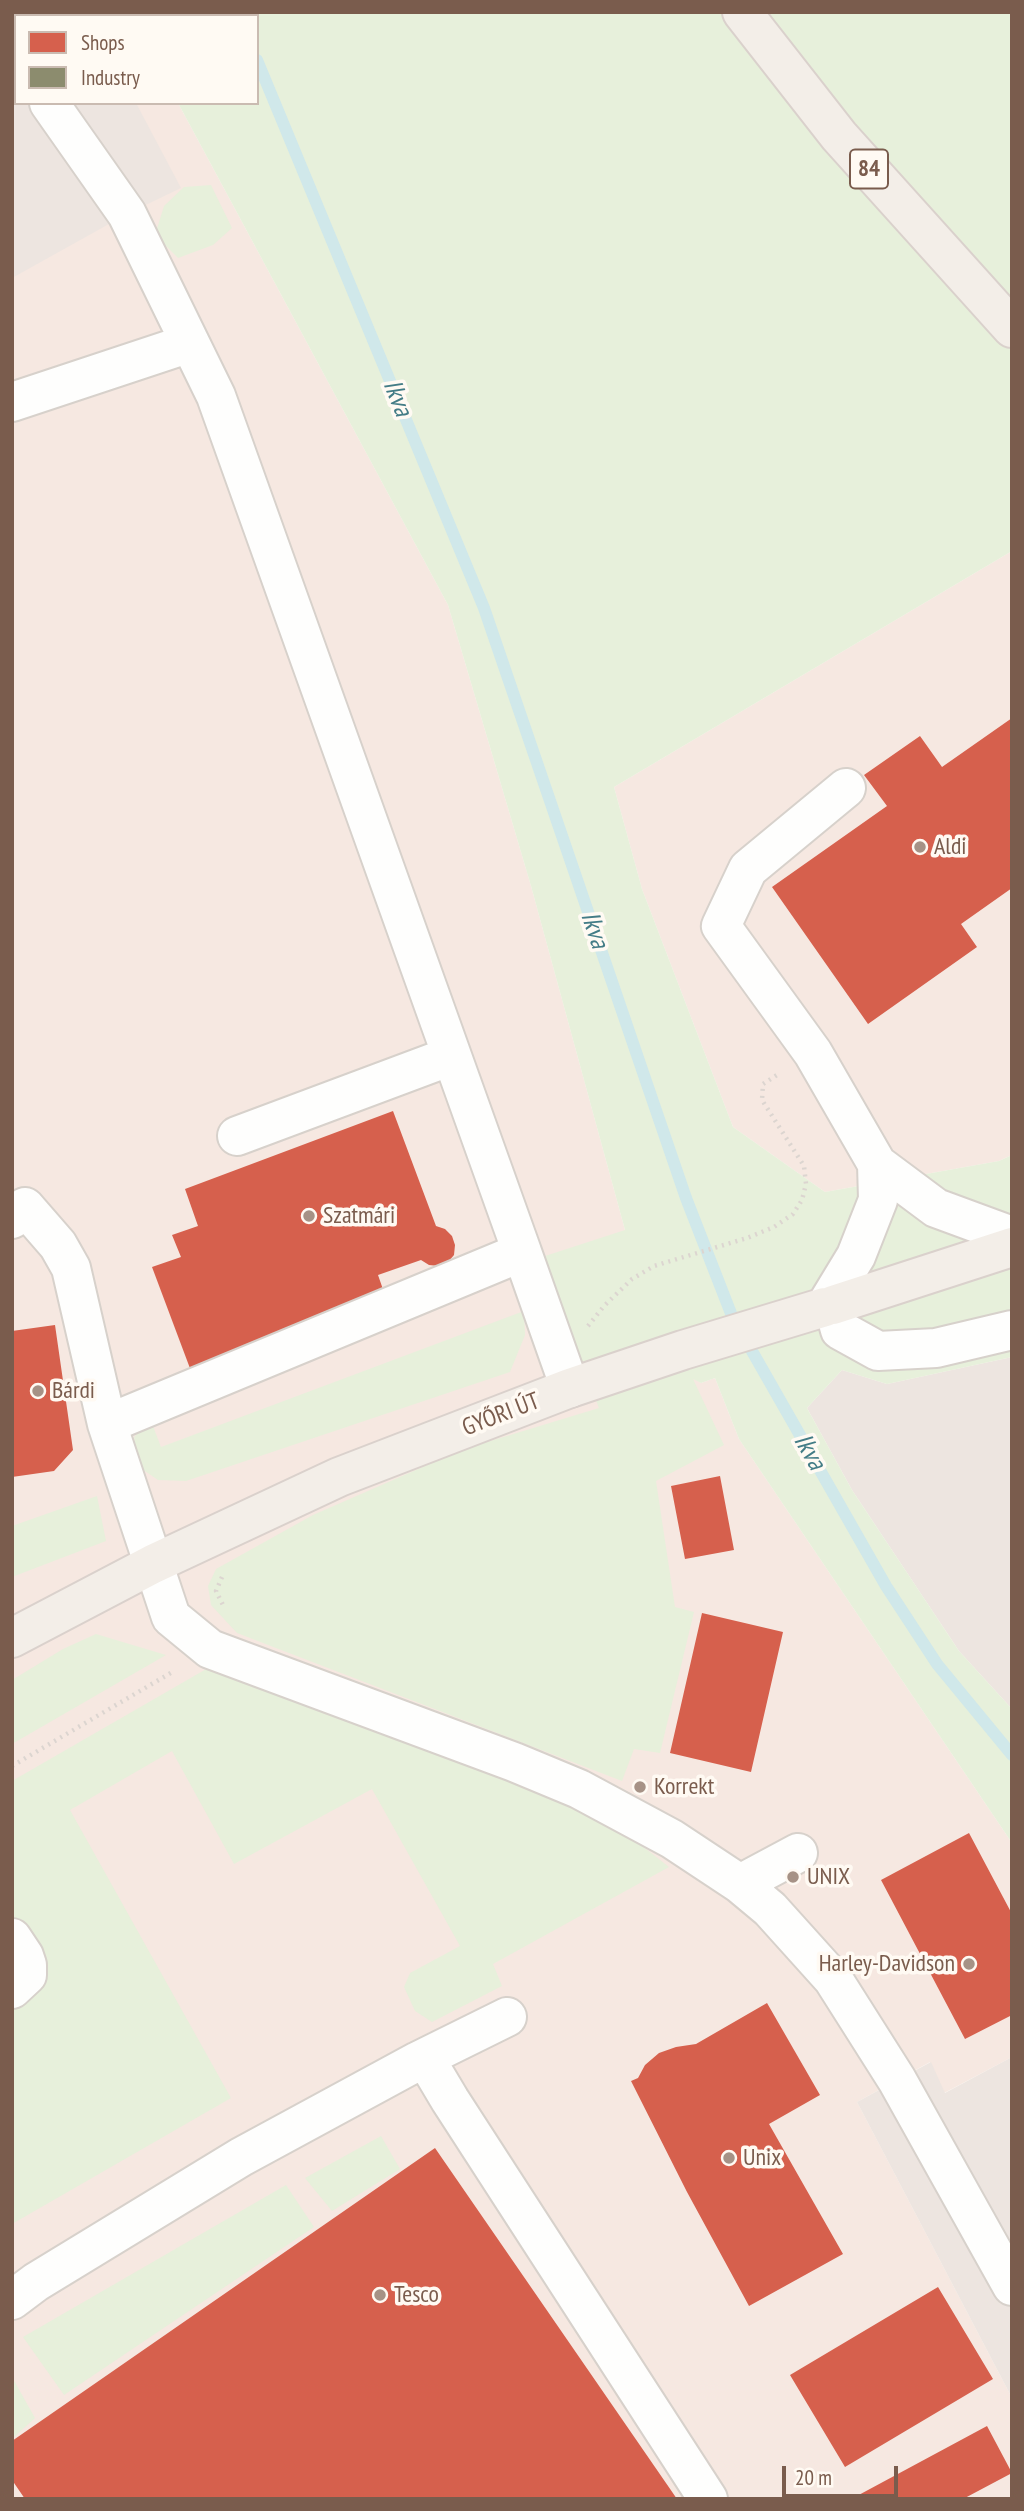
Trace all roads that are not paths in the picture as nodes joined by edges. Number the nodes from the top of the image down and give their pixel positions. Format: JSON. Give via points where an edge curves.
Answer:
{"nodes":[{"id":1,"x":742,"y":12,"type":"edge"},
{"id":2,"x":50,"y":105,"type":"edge"},
{"id":3,"x":1012,"y":328,"type":"edge"},
{"id":4,"x":190,"y":343,"type":"junction"},
{"id":5,"x":12,"y":402,"type":"edge"},
{"id":6,"x":846,"y":788,"type":"dead end"},
{"id":7,"x":451,"y":1056,"type":"junction"},
{"id":8,"x":237,"y":1136,"type":"dead end"},
{"id":9,"x":877,"y":1164,"type":"junction"},
{"id":10,"x":12,"y":1219,"type":"edge"},
{"id":11,"x":1012,"y":1236,"type":"edge"},
{"id":12,"x":1012,"y":1247,"type":"edge"},
{"id":13,"x":522,"y":1252,"type":"junction"},
{"id":14,"x":819,"y":1309,"type":"junction"},
{"id":15,"x":1012,"y":1330,"type":"edge"},
{"id":16,"x":566,"y":1374,"type":"junction"},
{"id":17,"x":107,"y":1424,"type":"junction"},
{"id":18,"x":153,"y":1564,"type":"junction"},
{"id":19,"x":12,"y":1638,"type":"edge"},
{"id":20,"x":798,"y":1853,"type":"dead end"},
{"id":21,"x":740,"y":1884,"type":"junction"},
{"id":22,"x":12,"y":1938,"type":"edge"},
{"id":23,"x":12,"y":1989,"type":"edge"},
{"id":24,"x":507,"y":2017,"type":"dead end"},
{"id":25,"x":425,"y":2058,"type":"junction"},
{"id":26,"x":1012,"y":2286,"type":"edge"},
{"id":27,"x":12,"y":2300,"type":"edge"},
{"id":28,"x":708,"y":2499,"type":"edge"}],
"edges":[{"from":1,"to":3,"type":"main road","number":"84","via":[[839,136]]},
{"from":2,"to":4,"type":"street","via":[[127,214]]},
{"from":4,"to":5,"type":"street"},
{"from":4,"to":7,"type":"street","via":[[216,396]]},
{"from":6,"to":9,"type":"street","via":[[748,869],[721,926],[813,1052]]},
{"from":7,"to":8,"type":"street"},
{"from":7,"to":13,"type":"street"},
{"from":9,"to":11,"type":"street","via":[[936,1208]]},
{"from":9,"to":14,"type":"street","via":[[878,1200],[856,1256]]},
{"from":10,"to":17,"type":"street","via":[[25,1207],[71,1268]]},
{"from":12,"to":14,"type":"main road","name":"GYŐRI ÚT"},
{"from":13,"to":16,"type":"street"},
{"from":13,"to":17,"type":"street"},
{"from":14,"to":15,"type":"street","via":[[841,1330],[878,1351],[936,1348]]},
{"from":14,"to":16,"type":"main road","name":"GYŐRI ÚT","via":[[683,1350]]},
{"from":16,"to":18,"type":"main road","name":"GYŐRI ÚT"},
{"from":17,"to":18,"type":"street"},
{"from":18,"to":19,"type":"main road","name":"GYŐRI ÚT"},
{"from":18,"to":21,"type":"street","via":[[171,1617],[210,1649],[579,1789],[672,1839]]},
{"from":20,"to":21,"type":"street"},
{"from":21,"to":26,"type":"street","via":[[770,1909],[833,1979],[897,2080]]},
{"from":22,"to":23,"type":"street","via":[[24,1956],[27,1975]]},
{"from":24,"to":25,"type":"street"},
{"from":25,"to":27,"type":"street","via":[[241,2157]]},
{"from":25,"to":28,"type":"street"}]}
